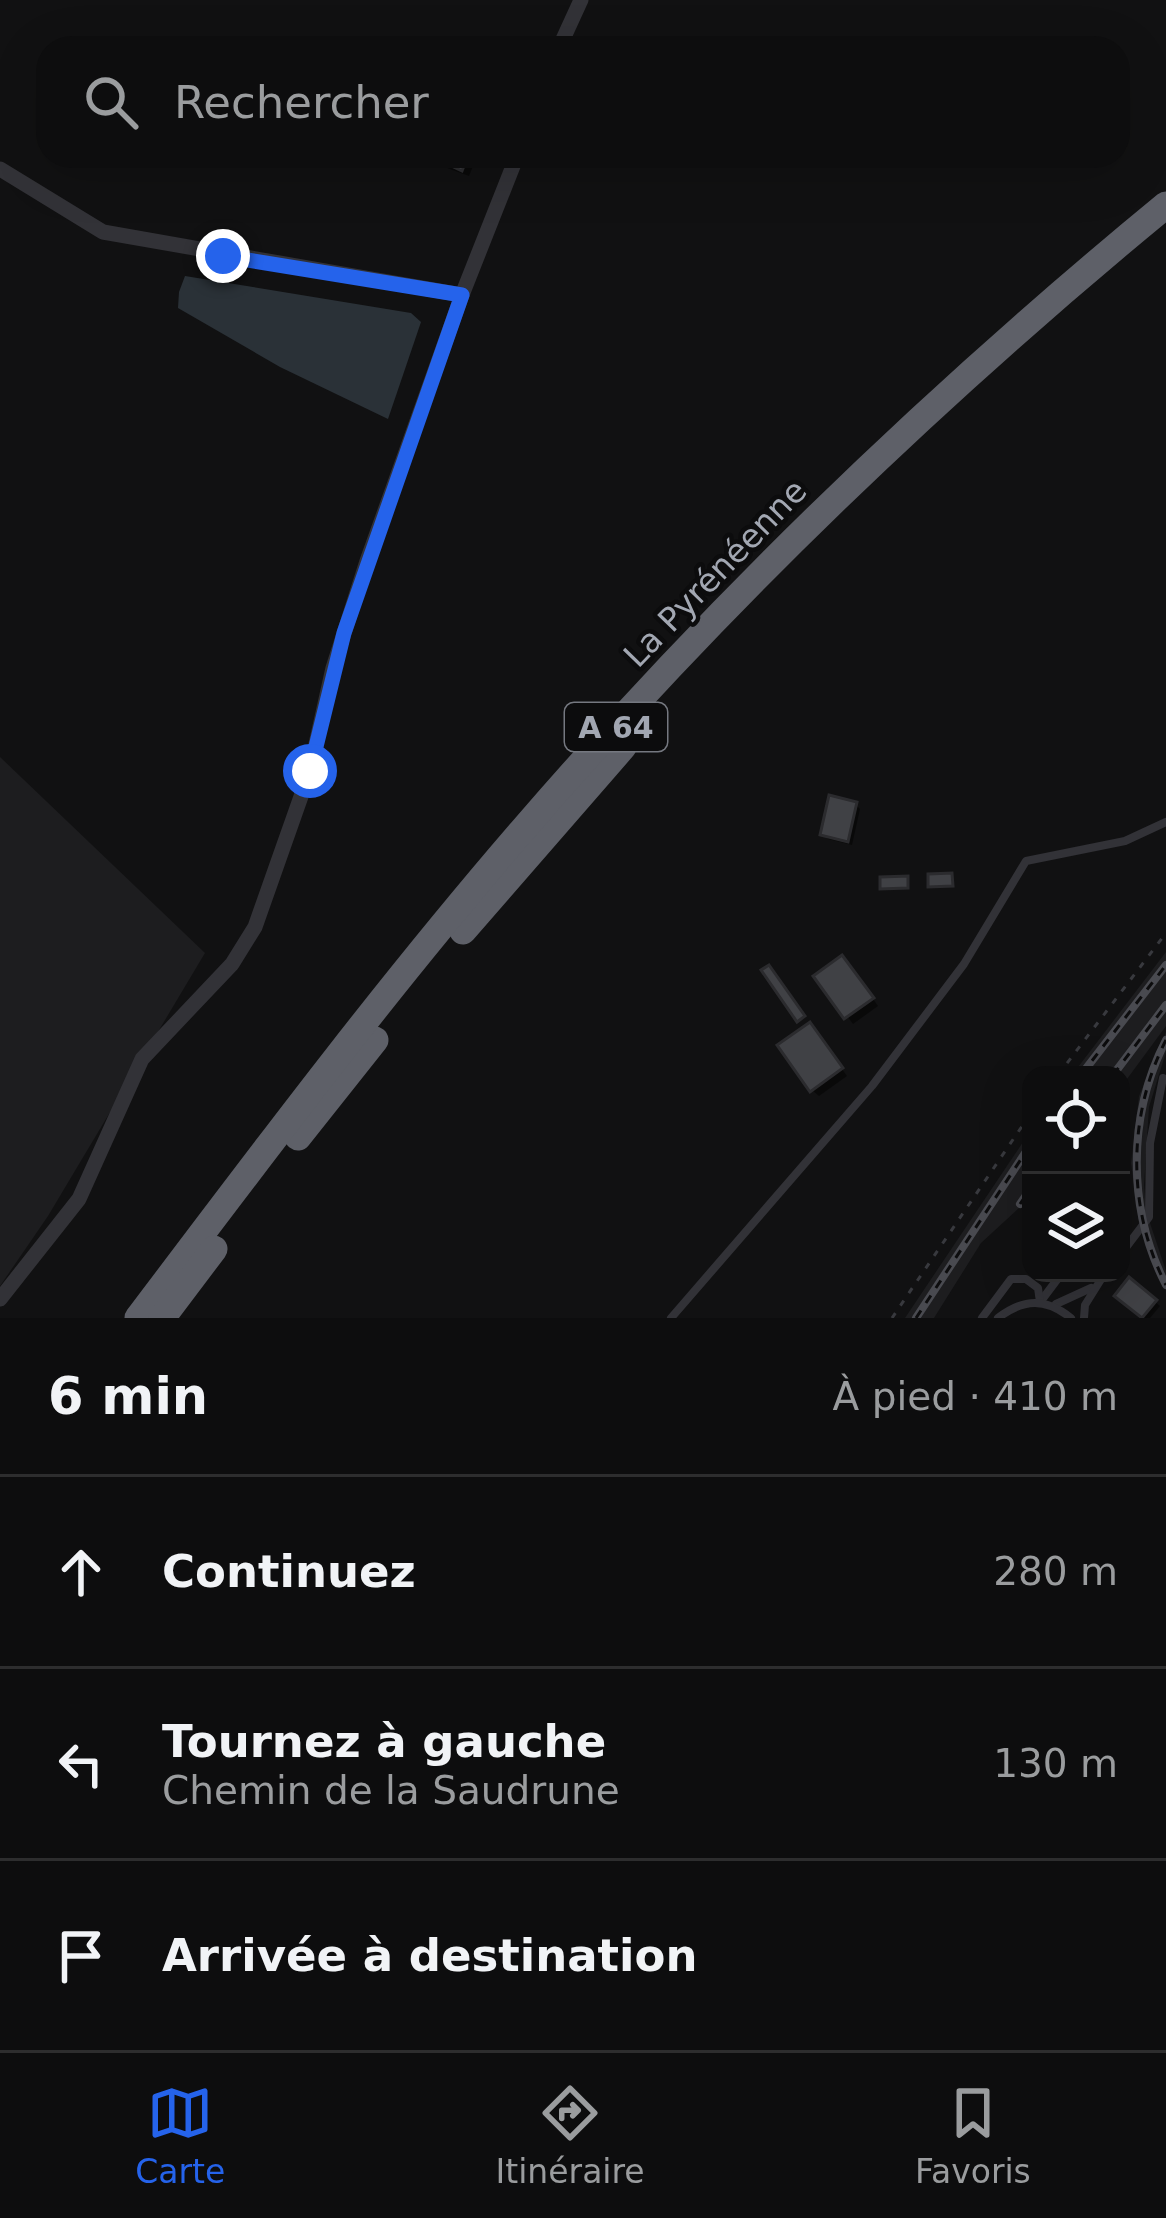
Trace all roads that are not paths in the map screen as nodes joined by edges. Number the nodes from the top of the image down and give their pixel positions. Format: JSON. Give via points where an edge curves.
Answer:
{"nodes":[{"id":1,"x":581,"y":0,"type":"edge"},
{"id":2,"x":564,"y":36,"type":"edge"},
{"id":3,"x":512,"y":168,"type":"edge"},
{"id":4,"x":0,"y":169,"type":"edge"},
{"id":5,"x":1166,"y":205,"type":"edge"},
{"id":6,"x":1166,"y":229,"type":"edge"},
{"id":7,"x":462,"y":295,"type":"junction"},
{"id":8,"x":1166,"y":822,"type":"edge"},
{"id":9,"x":1163,"y":1078,"type":"edge"},
{"id":10,"x":1130,"y":1242,"type":"edge"},
{"id":11,"x":1055,"y":1282,"type":"edge"},
{"id":12,"x":1098,"y":1282,"type":"edge"},
{"id":13,"x":1094,"y":1287,"type":"junction"},
{"id":14,"x":0,"y":1299,"type":"edge"},
{"id":15,"x":1040,"y":1302,"type":"junction"},
{"id":16,"x":1054,"y":1304,"type":"junction"},
{"id":17,"x":138,"y":1318,"type":"edge"},
{"id":18,"x":162,"y":1318,"type":"edge"},
{"id":19,"x":671,"y":1318,"type":"edge"},
{"id":20,"x":982,"y":1318,"type":"edge"},
{"id":21,"x":998,"y":1318,"type":"edge"},
{"id":22,"x":1071,"y":1318,"type":"edge"},
{"id":23,"x":1084,"y":1318,"type":"edge"}],
"edges":[{"from":1,"to":2,"type":"street"},
{"from":3,"to":7,"type":"street"},
{"from":4,"to":7,"type":"street","via":[[103,232]]},
{"from":5,"to":17,"type":"highway","name":"La Pyrénéenne","number":"A 64","via":[[898,440],[669,669],[435,934]]},
{"from":6,"to":18,"type":"highway","name":"La Pyrénéenne","number":"A 64","via":[[881,482],[667,699],[435,964]]},
{"from":7,"to":14,"type":"street","via":[[344,633],[310,771],[255,927],[232,964],[142,1059],[79,1199]]},
{"from":8,"to":19,"type":"lane","via":[[1125,841],[1026,861],[964,964],[872,1086]]},
{"from":9,"to":10,"type":"lane","via":[[1150,1143],[1149,1217]]},
{"from":11,"to":15,"type":"lane"},
{"from":12,"to":13,"type":"lane"},
{"from":13,"to":16,"type":"lane"},
{"from":13,"to":23,"type":"lane"},
{"from":15,"to":16,"type":"lane"},
{"from":15,"to":20,"type":"lane","via":[[1027,1279],[1011,1279]]},
{"from":15,"to":21,"type":"lane"},
{"from":16,"to":22,"type":"lane"}]}
